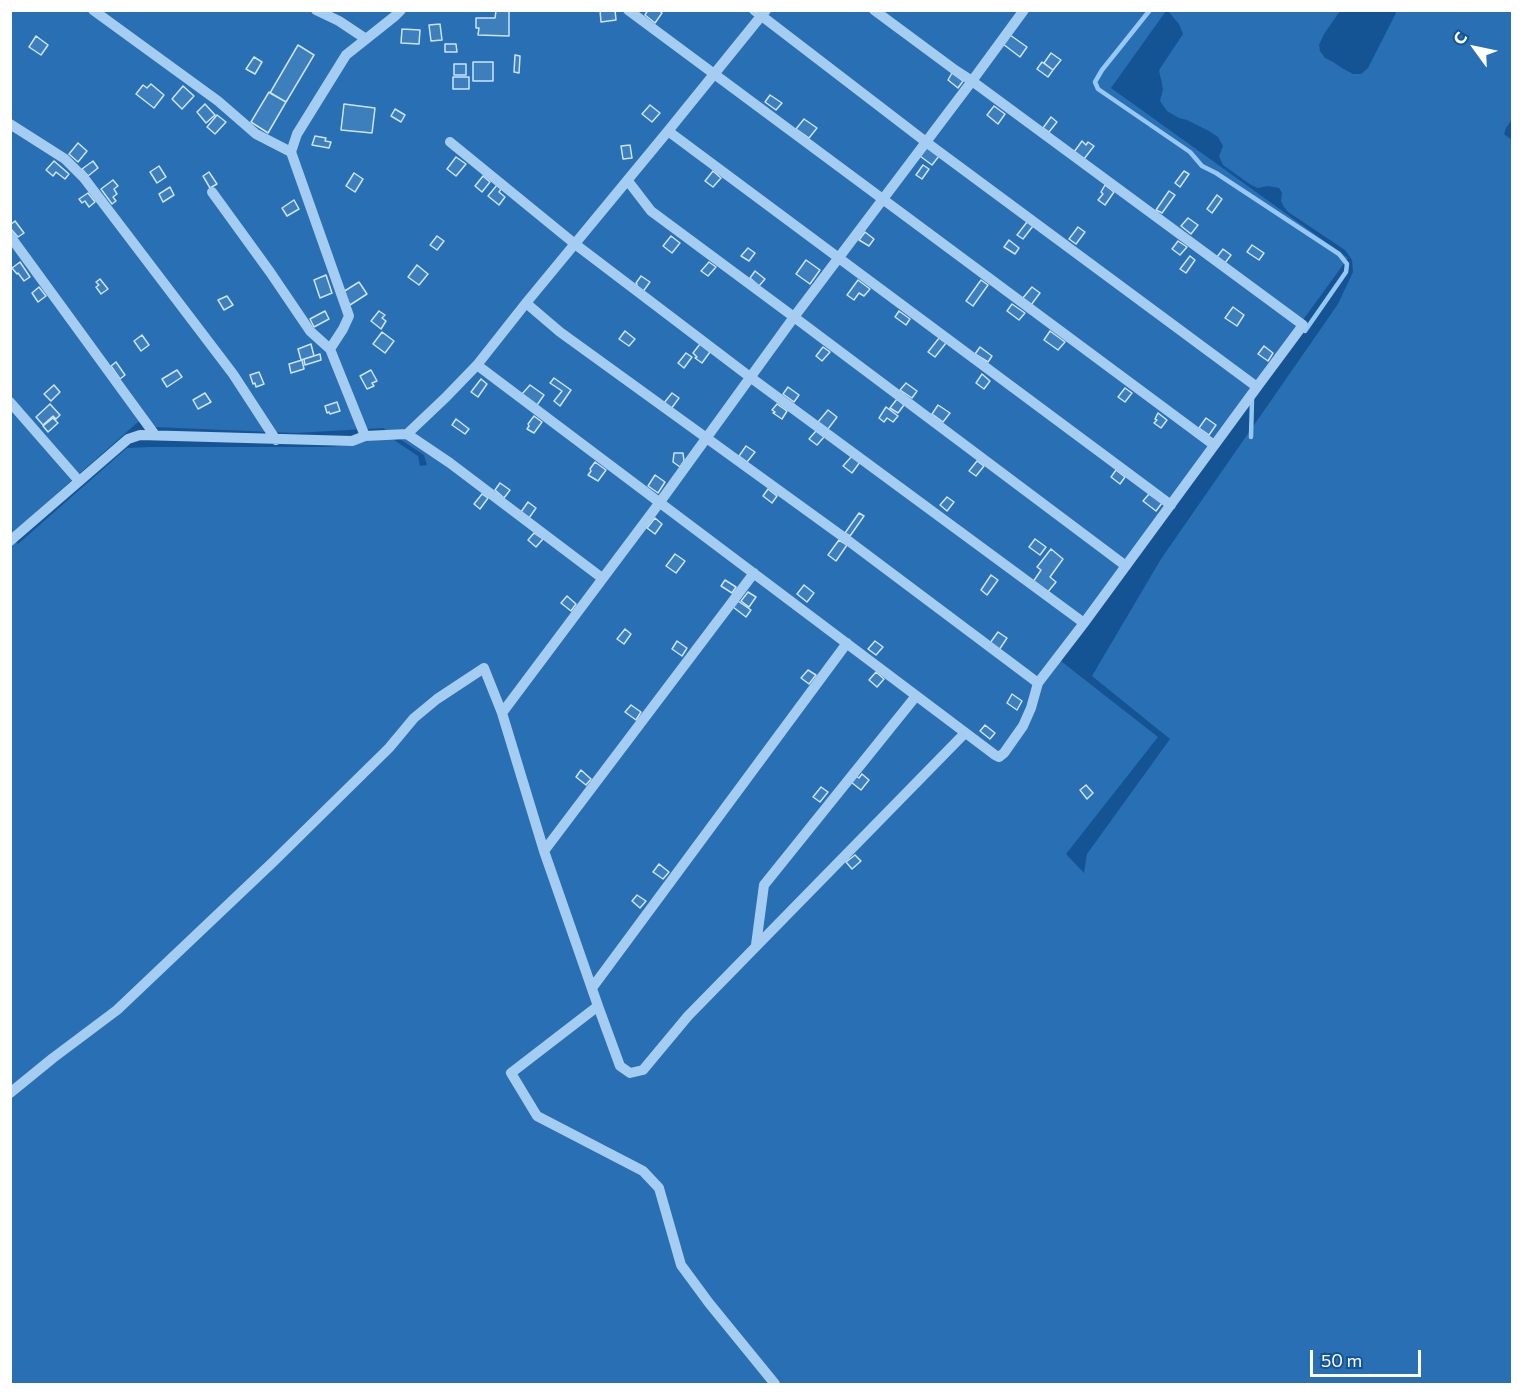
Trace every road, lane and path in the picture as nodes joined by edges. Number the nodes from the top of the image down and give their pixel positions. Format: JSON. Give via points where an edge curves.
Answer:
{"nodes":[{"id":1,"x":93,"y":10,"type":"edge"},
{"id":2,"x":316,"y":10,"type":"edge"},
{"id":3,"x":401,"y":10,"type":"edge"},
{"id":4,"x":628,"y":10,"type":"edge"},
{"id":5,"x":874,"y":10,"type":"edge"},
{"id":6,"x":1024,"y":10,"type":"edge"},
{"id":7,"x":760,"y":12,"type":"edge"},
{"id":8,"x":366,"y":39,"type":"junction"},
{"id":9,"x":714,"y":74,"type":"junction"},
{"id":10,"x":972,"y":81,"type":"junction"},
{"id":11,"x":10,"y":124,"type":"edge"},
{"id":12,"x":668,"y":131,"type":"junction"},
{"id":13,"x":450,"y":142,"type":"dead end"},
{"id":14,"x":926,"y":142,"type":"junction"},
{"id":15,"x":291,"y":152,"type":"junction"},
{"id":16,"x":628,"y":181,"type":"junction"},
{"id":17,"x":212,"y":192,"type":"dead end"},
{"id":18,"x":883,"y":199,"type":"junction"},
{"id":19,"x":10,"y":236,"type":"edge"},
{"id":20,"x":574,"y":244,"type":"junction"},
{"id":21,"x":838,"y":258,"type":"junction"},
{"id":22,"x":526,"y":303,"type":"junction"},
{"id":23,"x":794,"y":317,"type":"junction"},
{"id":24,"x":330,"y":349,"type":"junction"},
{"id":25,"x":477,"y":365,"type":"junction"},
{"id":26,"x":750,"y":377,"type":"junction"},
{"id":27,"x":1257,"y":387,"type":"junction"},
{"id":28,"x":10,"y":402,"type":"edge"},
{"id":29,"x":407,"y":434,"type":"junction"},
{"id":30,"x":155,"y":435,"type":"junction"},
{"id":31,"x":364,"y":435,"type":"junction"},
{"id":32,"x":706,"y":437,"type":"junction"},
{"id":33,"x":276,"y":440,"type":"junction"},
{"id":34,"x":1214,"y":445,"type":"junction"},
{"id":35,"x":78,"y":481,"type":"junction"},
{"id":36,"x":660,"y":502,"type":"junction"},
{"id":37,"x":1171,"y":505,"type":"junction"},
{"id":38,"x":10,"y":541,"type":"edge"},
{"id":39,"x":1126,"y":566,"type":"junction"},
{"id":40,"x":754,"y":573,"type":"junction"},
{"id":41,"x":602,"y":578,"type":"junction"},
{"id":42,"x":1084,"y":623,"type":"junction"},
{"id":43,"x":847,"y":643,"type":"junction"},
{"id":44,"x":1038,"y":683,"type":"junction"},
{"id":45,"x":916,"y":696,"type":"junction"},
{"id":46,"x":502,"y":713,"type":"junction"},
{"id":47,"x":965,"y":733,"type":"junction"},
{"id":48,"x":544,"y":850,"type":"junction"},
{"id":49,"x":756,"y":945,"type":"junction"},
{"id":50,"x":591,"y":988,"type":"junction"},
{"id":51,"x":598,"y":1006,"type":"junction"},
{"id":52,"x":10,"y":1093,"type":"edge"},
{"id":53,"x":776,"y":1384,"type":"edge"}],
"edges":[{"from":1,"to":15,"type":"street","via":[[218,101],[256,134]]},
{"from":2,"to":8,"type":"street"},
{"from":3,"to":8,"type":"street"},
{"from":4,"to":9,"type":"street"},
{"from":5,"to":10,"type":"street"},
{"from":6,"to":10,"type":"street"},
{"from":7,"to":9,"type":"street"},
{"from":7,"to":14,"type":"street"},
{"from":8,"to":15,"type":"street","via":[[346,55],[297,134]]},
{"from":9,"to":12,"type":"street"},
{"from":9,"to":18,"type":"street"},
{"from":10,"to":14,"type":"street"},
{"from":10,"to":27,"type":"street","via":[[1303,325]]},
{"from":11,"to":33,"type":"street","via":[[65,159],[84,178],[233,374]]},
{"from":12,"to":16,"type":"street"},
{"from":12,"to":21,"type":"street"},
{"from":13,"to":20,"type":"street"},
{"from":14,"to":18,"type":"street"},
{"from":14,"to":27,"type":"street"},
{"from":15,"to":24,"type":"street","via":[[349,316]]},
{"from":16,"to":20,"type":"street"},
{"from":16,"to":23,"type":"street","via":[[651,211]]},
{"from":17,"to":24,"type":"street","via":[[310,331]]},
{"from":18,"to":21,"type":"street"},
{"from":18,"to":34,"type":"street"},
{"from":19,"to":30,"type":"street"},
{"from":20,"to":22,"type":"street"},
{"from":20,"to":26,"type":"street"},
{"from":21,"to":23,"type":"street"},
{"from":21,"to":37,"type":"street"},
{"from":22,"to":25,"type":"street"},
{"from":22,"to":32,"type":"street"},
{"from":23,"to":26,"type":"street"},
{"from":23,"to":39,"type":"street"},
{"from":24,"to":31,"type":"street"},
{"from":25,"to":29,"type":"street"},
{"from":25,"to":36,"type":"street"},
{"from":26,"to":32,"type":"street"},
{"from":26,"to":42,"type":"street"},
{"from":27,"to":34,"type":"street"},
{"from":28,"to":35,"type":"street"},
{"from":29,"to":31,"type":"street"},
{"from":29,"to":41,"type":"street"},
{"from":30,"to":33,"type":"street"},
{"from":30,"to":35,"type":"street","via":[[128,439]]},
{"from":31,"to":33,"type":"street","via":[[352,441]]},
{"from":32,"to":36,"type":"street"},
{"from":32,"to":44,"type":"street"},
{"from":34,"to":37,"type":"street"},
{"from":35,"to":38,"type":"street"},
{"from":36,"to":40,"type":"street"},
{"from":36,"to":41,"type":"street"},
{"from":37,"to":39,"type":"street"},
{"from":39,"to":42,"type":"street"},
{"from":40,"to":43,"type":"street"},
{"from":40,"to":48,"type":"street"},
{"from":41,"to":46,"type":"street"},
{"from":42,"to":44,"type":"street"},
{"from":43,"to":45,"type":"street"},
{"from":43,"to":50,"type":"street"},
{"from":44,"to":47,"type":"street","via":[[1023,726],[999,757]]},
{"from":45,"to":47,"type":"street"},
{"from":45,"to":49,"type":"street","via":[[764,885]]},
{"from":46,"to":48,"type":"street"},
{"from":46,"to":52,"type":"street","via":[[484,668],[437,699],[117,1010]]},
{"from":47,"to":49,"type":"street"},
{"from":48,"to":50,"type":"street"},
{"from":49,"to":51,"type":"street","via":[[643,1070],[630,1073],[620,1066]]},
{"from":50,"to":51,"type":"street"},
{"from":51,"to":53,"type":"street","via":[[511,1073],[537,1116],[643,1171],[659,1188],[681,1265]]}]}
